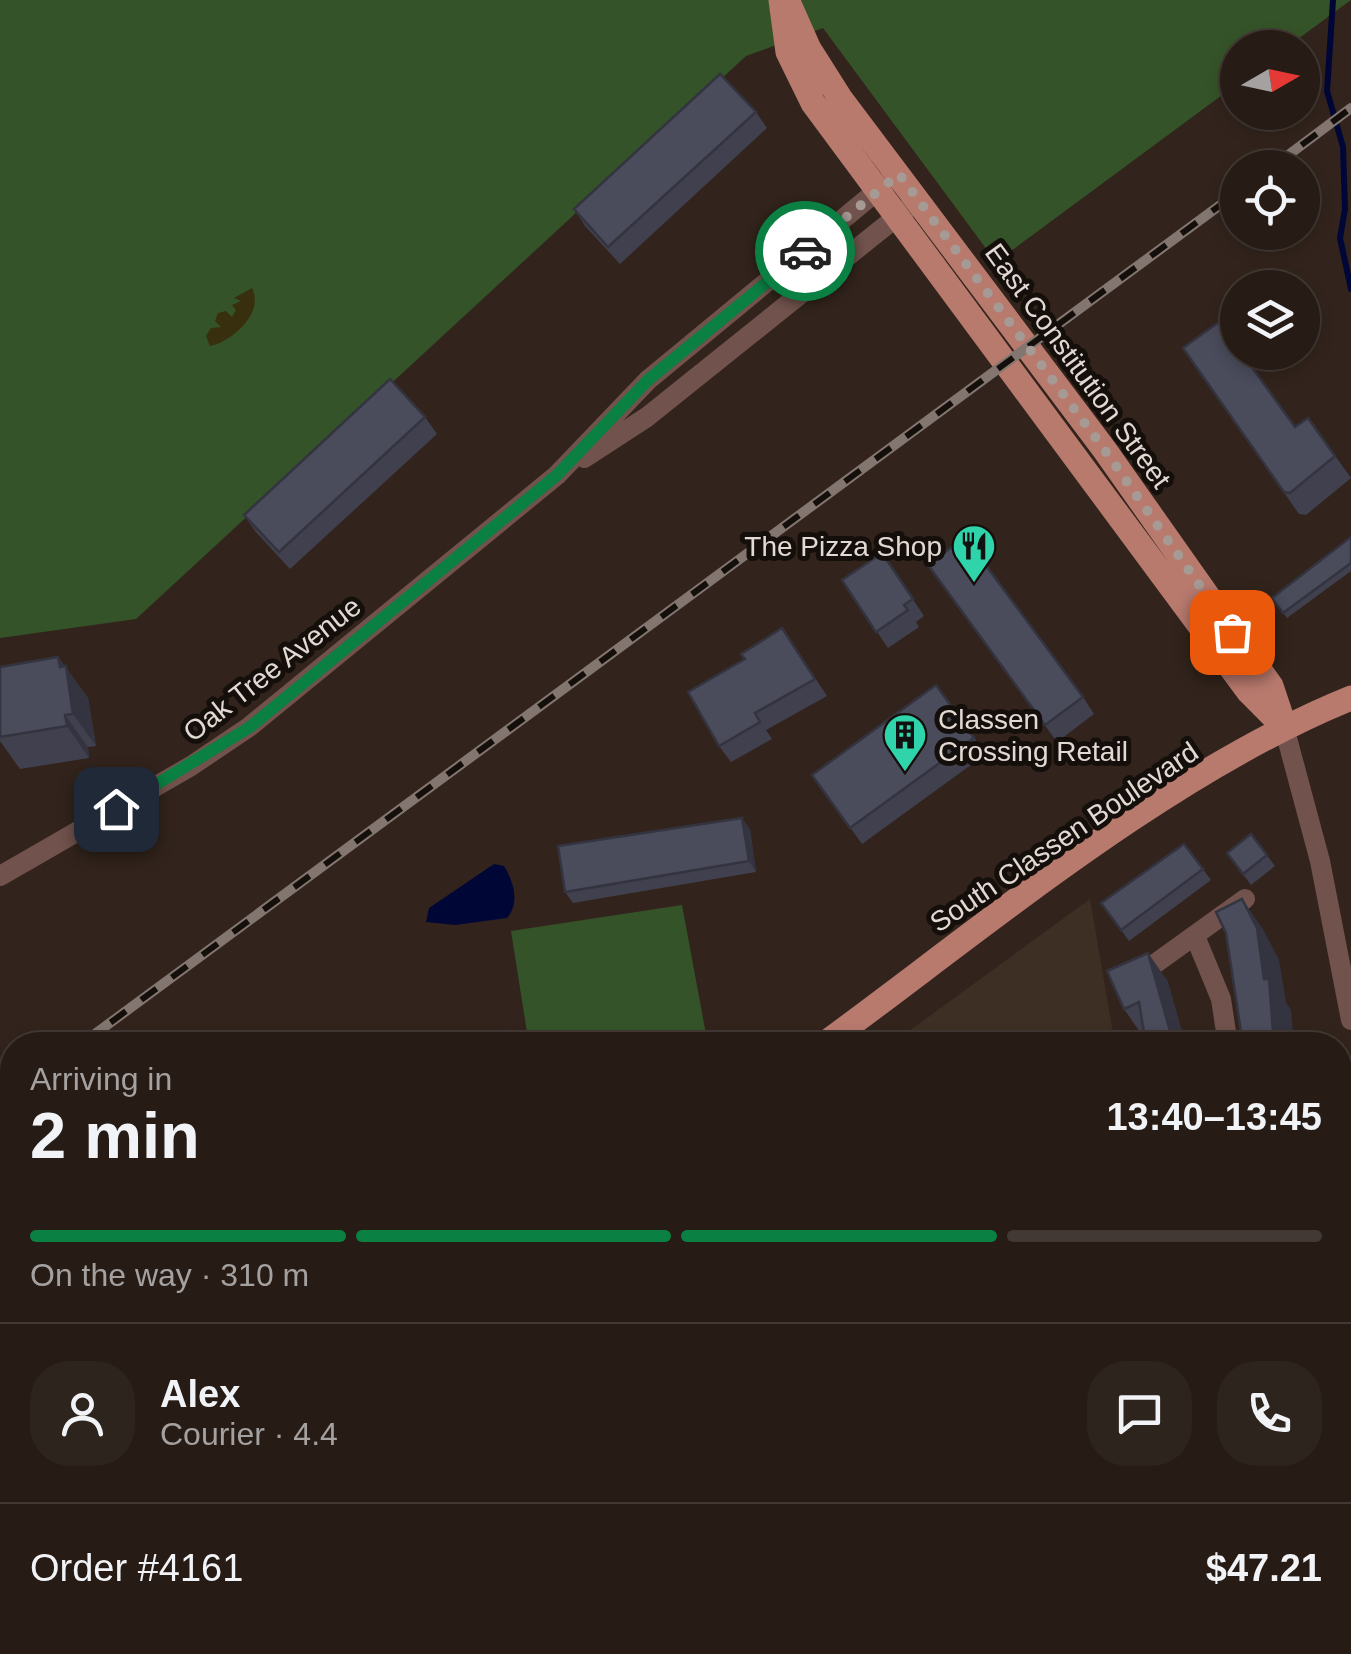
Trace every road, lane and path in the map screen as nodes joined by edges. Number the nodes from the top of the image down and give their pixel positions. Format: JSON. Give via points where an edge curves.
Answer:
{"nodes":[{"id":1,"x":784,"y":0,"type":"edge"},
{"id":2,"x":899,"y":174,"type":"junction"},
{"id":3,"x":878,"y":190,"type":"junction"},
{"id":4,"x":918,"y":199,"type":"junction"},
{"id":5,"x":896,"y":217,"type":"junction"},
{"id":6,"x":710,"y":330,"type":"junction"},
{"id":7,"x":729,"y":349,"type":"junction"},
{"id":8,"x":557,"y":475,"type":"junction"},
{"id":9,"x":1351,"y":698,"type":"edge"},
{"id":10,"x":1284,"y":727,"type":"junction"},
{"id":11,"x":0,"y":876,"type":"edge"},
{"id":12,"x":1245,"y":899,"type":"edge"},
{"id":13,"x":1195,"y":936,"type":"junction"},
{"id":14,"x":1138,"y":976,"type":"edge"},
{"id":15,"x":1351,"y":1020,"type":"edge"},
{"id":16,"x":841,"y":1032,"type":"edge"},
{"id":17,"x":1226,"y":1032,"type":"edge"}],
"edges":[{"from":1,"to":2,"type":"main road","name":"East Constitution Street","via":[[840,98]]},
{"from":1,"to":3,"type":"main road","name":"East Constitution Street","via":[[788,52],[800,82]]},
{"from":2,"to":3,"type":"street","name":"Oak Tree Avenue"},
{"from":2,"to":4,"type":"main road","name":"East Constitution Street"},
{"from":3,"to":5,"type":"main road","name":"East Constitution Street"},
{"from":3,"to":6,"type":"street","name":"Oak Tree Avenue"},
{"from":4,"to":5,"type":"street","name":"Oak Tree Avenue"},
{"from":4,"to":10,"type":"main road","name":"East Constitution Street","via":[[1272,686]]},
{"from":5,"to":7,"type":"street","name":"Oak Tree Avenue"},
{"from":5,"to":10,"type":"main road","name":"East Constitution Street","via":[[1250,692]]},
{"from":6,"to":7,"type":"street"},
{"from":6,"to":8,"type":"street","name":"Oak Tree Avenue","via":[[648,380]]},
{"from":7,"to":8,"type":"street","name":"Oak Tree Avenue","via":[[647,418]]},
{"from":8,"to":11,"type":"street","name":"Oak Tree Avenue","via":[[250,727]]},
{"from":9,"to":10,"type":"main road","name":"South Classen Boulevard"},
{"from":10,"to":15,"type":"street","via":[[1320,861]]},
{"from":10,"to":16,"type":"main road","name":"South Classen Boulevard","via":[[1096,846]]},
{"from":12,"to":13,"type":"street"},
{"from":13,"to":14,"type":"street"},
{"from":13,"to":17,"type":"street","via":[[1221,998]]}]}
